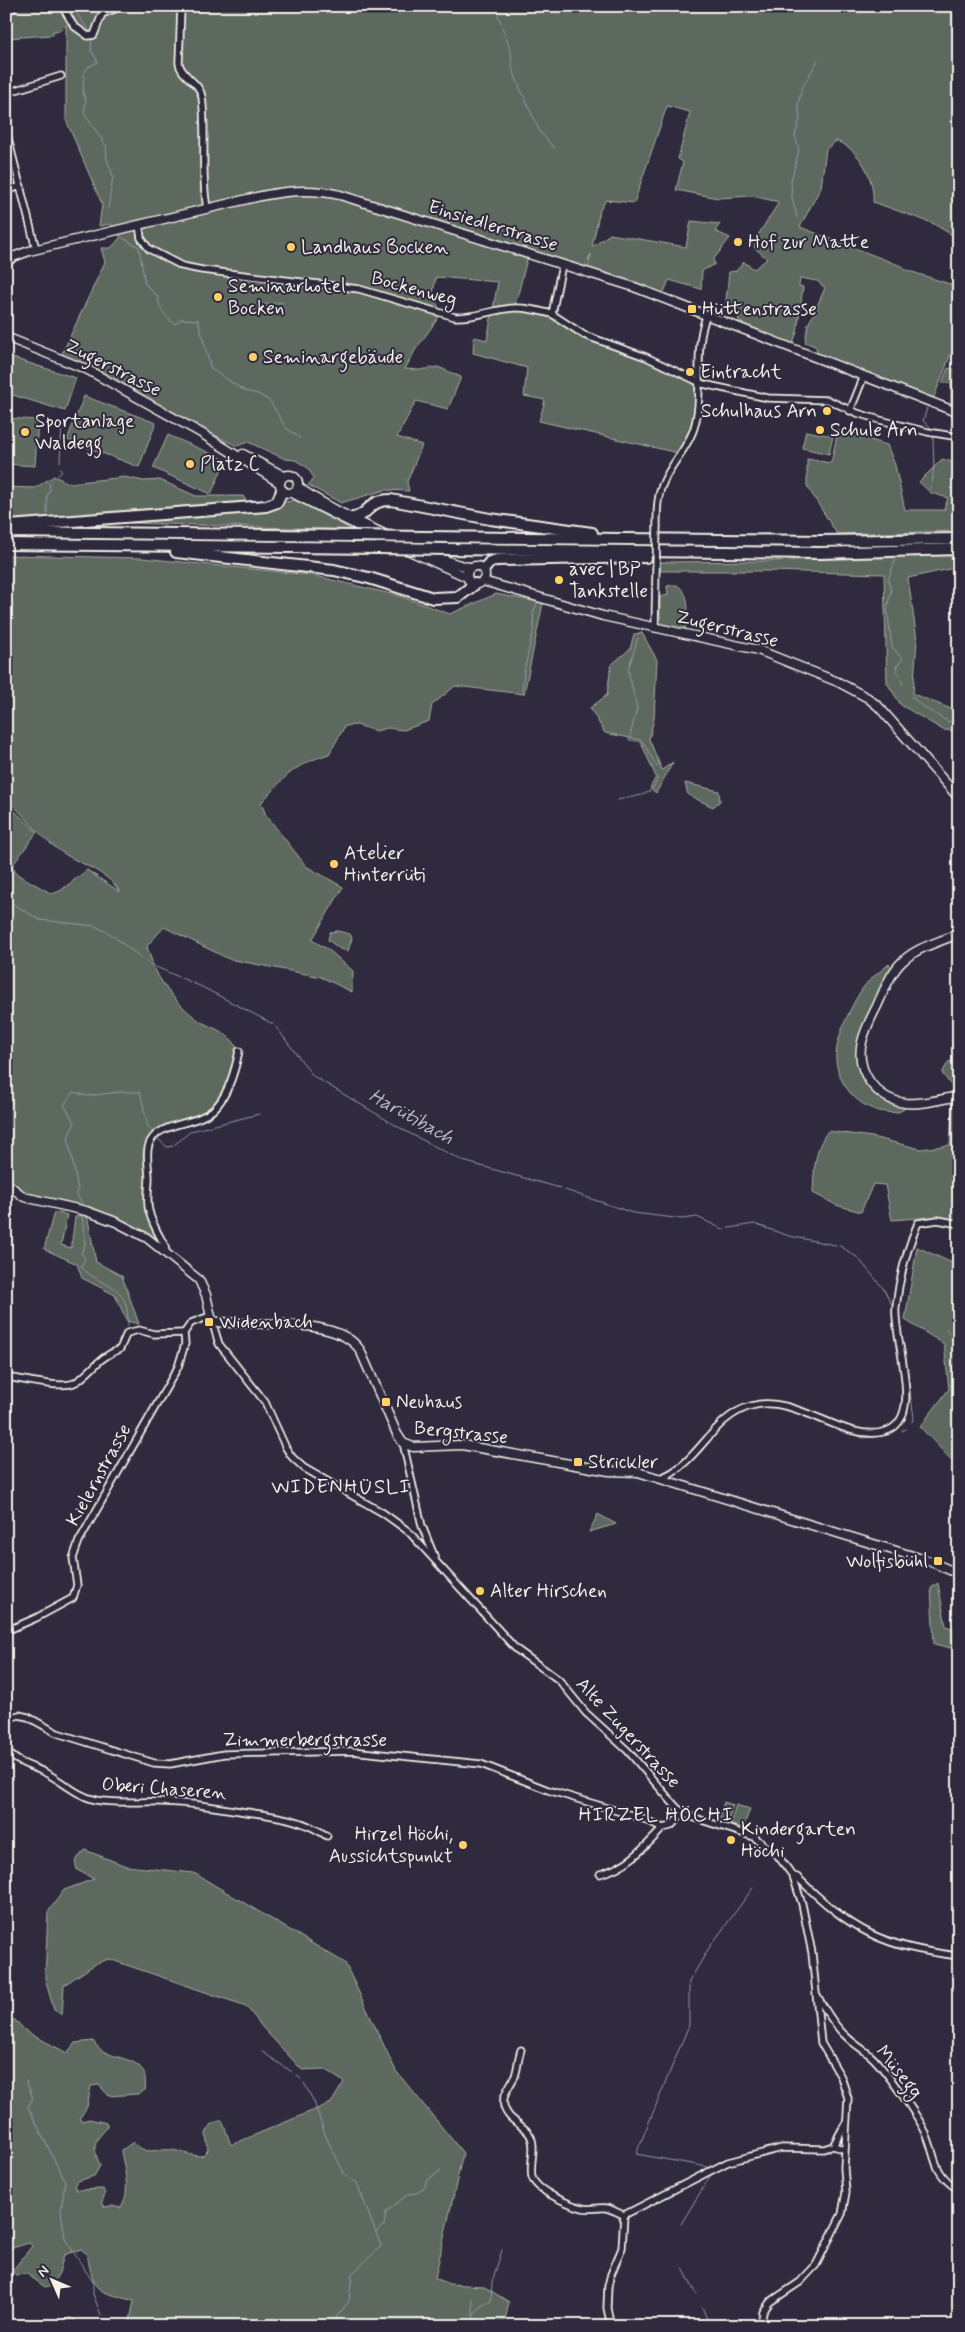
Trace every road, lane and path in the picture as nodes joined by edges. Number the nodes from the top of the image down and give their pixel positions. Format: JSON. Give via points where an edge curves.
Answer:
{"nodes":[{"id":1,"x":15,"y":6,"type":"edge"},
{"id":2,"x":62,"y":6,"type":"edge"},
{"id":3,"x":122,"y":6,"type":"edge"},
{"id":4,"x":181,"y":6,"type":"edge"},
{"id":5,"x":6,"y":13,"type":"edge"},
{"id":6,"x":61,"y":76,"type":"dead end"},
{"id":7,"x":6,"y":93,"type":"edge"},
{"id":8,"x":6,"y":130,"type":"edge"},
{"id":9,"x":22,"y":186,"type":"junction"},
{"id":10,"x":6,"y":191,"type":"edge"},
{"id":11,"x":208,"y":208,"type":"junction"},
{"id":12,"x":139,"y":224,"type":"junction"},
{"id":13,"x":36,"y":249,"type":"junction"},
{"id":14,"x":6,"y":263,"type":"edge"},
{"id":15,"x":562,"y":265,"type":"junction"},
{"id":16,"x":552,"y":314,"type":"junction"},
{"id":17,"x":707,"y":314,"type":"junction"},
{"id":18,"x":6,"y":337,"type":"edge"},
{"id":19,"x":864,"y":376,"type":"junction"},
{"id":20,"x":698,"y":383,"type":"junction"},
{"id":21,"x":850,"y":410,"type":"junction"},
{"id":22,"x":959,"y":413,"type":"edge"},
{"id":23,"x":959,"y":437,"type":"edge"},
{"id":24,"x":287,"y":486,"type":"junction"},
{"id":25,"x":353,"y":518,"type":"junction"},
{"id":26,"x":6,"y":526,"type":"edge"},
{"id":27,"x":6,"y":532,"type":"edge"},
{"id":28,"x":959,"y":539,"type":"edge"},
{"id":29,"x":647,"y":540,"type":"junction"},
{"id":30,"x":6,"y":544,"type":"edge"},
{"id":31,"x":120,"y":546,"type":"junction"},
{"id":32,"x":959,"y":549,"type":"edge"},
{"id":33,"x":744,"y":552,"type":"junction"},
{"id":34,"x":470,"y":567,"type":"junction"},
{"id":35,"x":467,"y":577,"type":"junction"},
{"id":36,"x":482,"y":578,"type":"junction"},
{"id":37,"x":655,"y":628,"type":"junction"},
{"id":38,"x":959,"y":798,"type":"edge"},
{"id":39,"x":958,"y":935,"type":"edge"},
{"id":40,"x":239,"y":1051,"type":"dead end"},
{"id":41,"x":959,"y":1096,"type":"edge"},
{"id":42,"x":6,"y":1183,"type":"edge"},
{"id":43,"x":959,"y":1224,"type":"edge"},
{"id":44,"x":166,"y":1252,"type":"junction"},
{"id":45,"x":211,"y":1318,"type":"junction"},
{"id":46,"x":184,"y":1333,"type":"junction"},
{"id":47,"x":6,"y":1377,"type":"edge"},
{"id":48,"x":403,"y":1443,"type":"junction"},
{"id":49,"x":678,"y":1470,"type":"junction"},
{"id":50,"x":660,"y":1478,"type":"junction"},
{"id":51,"x":678,"y":1484,"type":"junction"},
{"id":52,"x":435,"y":1560,"type":"junction"},
{"id":53,"x":959,"y":1574,"type":"edge"},
{"id":54,"x":6,"y":1631,"type":"edge"},
{"id":55,"x":6,"y":1719,"type":"edge"},
{"id":56,"x":6,"y":1750,"type":"edge"},
{"id":57,"x":684,"y":1813,"type":"junction"},
{"id":58,"x":663,"y":1828,"type":"junction"},
{"id":59,"x":327,"y":1836,"type":"dead end"},
{"id":60,"x":600,"y":1874,"type":"dead end"},
{"id":61,"x":793,"y":1876,"type":"junction"},
{"id":62,"x":959,"y":1956,"type":"edge"},
{"id":63,"x":814,"y":1991,"type":"junction"},
{"id":64,"x":521,"y":2050,"type":"dead end"},
{"id":65,"x":847,"y":2120,"type":"junction"},
{"id":66,"x":833,"y":2146,"type":"junction"},
{"id":67,"x":844,"y":2149,"type":"junction"},
{"id":68,"x":959,"y":2190,"type":"edge"},
{"id":69,"x":624,"y":2215,"type":"junction"},
{"id":70,"x":610,"y":2326,"type":"edge"},
{"id":71,"x":761,"y":2326,"type":"edge"}],
"edges":[{"from":1,"to":5,"type":"street"},
{"from":2,"to":3,"type":"street","via":[[74,26],[88,36],[94,35],[102,14]]},
{"from":4,"to":11,"type":"street","via":[[179,63],[181,71],[202,96],[202,164]]},
{"from":6,"to":7,"type":"street"},
{"from":8,"to":9,"type":"street"},
{"from":9,"to":10,"type":"street"},
{"from":9,"to":13,"type":"street"},
{"from":11,"to":12,"type":"street","name":"Einsiedlerstrasse"},
{"from":11,"to":15,"type":"street","name":"Einsiedlerstrasse","via":[[286,191],[329,193]]},
{"from":12,"to":13,"type":"street","name":"Einsiedlerstrasse"},
{"from":12,"to":16,"type":"street","name":"Bockenweg","via":[[141,238],[149,249],[190,268],[359,290],[455,317],[513,308]]},
{"from":13,"to":14,"type":"street","name":"Einsiedlerstrasse"},
{"from":15,"to":16,"type":"street"},
{"from":15,"to":17,"type":"street","name":"Einsiedlerstrasse"},
{"from":16,"to":20,"type":"street","name":"Bockenweg","via":[[584,335],[646,357]]},
{"from":17,"to":19,"type":"street","name":"Einsiedlerstrasse"},
{"from":17,"to":20,"type":"street","via":[[701,334]]},
{"from":18,"to":24,"type":"street","name":"Zugerstrasse","via":[[88,370],[202,433]]},
{"from":19,"to":21,"type":"street"},
{"from":19,"to":22,"type":"street","name":"Einsiedlerstrasse"},
{"from":20,"to":21,"type":"street","name":"Bockenweg","via":[[768,398],[821,399]]},
{"from":20,"to":37,"type":"street","bridge":true,"via":[[694,428],[661,488],[658,503]]},
{"from":21,"to":23,"type":"street","name":"Bockenweg","via":[[928,432]]},
{"from":24,"to":25,"type":"street","name":"Zugerstrasse"},
{"from":24,"to":26,"type":"highway","via":[[276,502],[269,505]]},
{"from":24,"to":35,"type":"street","name":"Zugerstrasse","via":[[390,542]]},
{"from":25,"to":29,"type":"highway","via":[[363,514],[375,502],[391,500],[516,523]]},
{"from":25,"to":34,"type":"street","name":"Zugerstrasse"},
{"from":27,"to":29,"type":"highway","bridge":true},
{"from":28,"to":29,"type":"highway"},
{"from":30,"to":31,"type":"highway"},
{"from":31,"to":33,"type":"highway","bridge":true},
{"from":31,"to":36,"type":"highway","via":[[334,570],[433,598],[458,597]]},
{"from":32,"to":33,"type":"highway"},
{"from":33,"to":36,"type":"highway","via":[[578,560],[497,560],[490,562]]},
{"from":34,"to":35,"type":"street"},
{"from":34,"to":36,"type":"street","name":"Zugerstrasse","via":[[476,565]]},
{"from":35,"to":36,"type":"street","name":"Zugerstrasse","via":[[470,582]]},
{"from":36,"to":37,"type":"street","name":"Zugerstrasse","via":[[584,611]]},
{"from":37,"to":38,"type":"street","name":"Zugerstrasse","via":[[758,650],[814,671],[861,695],[879,707]]},
{"from":39,"to":41,"type":"street","via":[[917,951],[900,964],[868,1025],[861,1054],[868,1080],[890,1098],[914,1103]]},
{"from":40,"to":44,"type":"street","via":[[231,1080],[216,1107],[202,1117],[158,1132],[146,1152],[149,1211]]},
{"from":42,"to":44,"type":"street","via":[[24,1197],[72,1207],[122,1225]]},
{"from":43,"to":49,"type":"street","via":[[938,1220],[918,1223],[910,1244],[896,1307],[906,1396],[905,1409],[896,1426],[880,1433],[860,1432],[785,1406],[751,1406],[727,1418]]},
{"from":44,"to":45,"type":"street","via":[[199,1280]]},
{"from":45,"to":46,"type":"street","via":[[191,1323]]},
{"from":45,"to":48,"type":"street","name":"Bergstrasse","via":[[293,1325],[338,1334],[351,1340],[360,1350]]},
{"from":45,"to":52,"type":"street","name":"Alte Zugerstrasse","via":[[219,1344],[271,1412],[292,1457],[304,1468],[408,1531]]},
{"from":46,"to":47,"type":"street","via":[[154,1334],[138,1330],[127,1333],[120,1349],[101,1358],[76,1382],[64,1386]]},
{"from":46,"to":54,"type":"street","name":"Kielernstrasse","via":[[185,1344],[178,1367],[79,1541],[74,1558],[77,1584],[73,1598]]},
{"from":48,"to":50,"type":"street","name":"Bergstrasse","via":[[420,1448],[462,1446],[609,1471],[633,1471]]},
{"from":48,"to":52,"type":"street","via":[[422,1526]]},
{"from":49,"to":50,"type":"street"},
{"from":49,"to":51,"type":"street"},
{"from":50,"to":51,"type":"street","name":"Bergstrasse"},
{"from":51,"to":53,"type":"street","name":"Bergstrasse","via":[[929,1561]]},
{"from":52,"to":57,"type":"street","name":"Alte Zugerstrasse","via":[[516,1649],[559,1680],[586,1713],[628,1751],[670,1802]]},
{"from":55,"to":58,"type":"street","name":"Zimmerbergstrasse","via":[[20,1715],[28,1717],[57,1733],[170,1764],[224,1754],[352,1751],[481,1764]]},
{"from":56,"to":59,"type":"street","name":"Oberi Chaseren","via":[[20,1762],[94,1800],[121,1804],[196,1804],[271,1814],[301,1821]]},
{"from":57,"to":58,"type":"street","via":[[671,1826]]},
{"from":57,"to":61,"type":"street","name":"Alte Zugerstrasse","via":[[754,1837],[778,1856]]},
{"from":58,"to":60,"type":"street","via":[[628,1863]]},
{"from":61,"to":62,"type":"street","via":[[856,1927],[906,1948]]},
{"from":61,"to":63,"type":"street","name":"Alte Zugerstrasse","via":[[812,1953]]},
{"from":63,"to":65,"type":"street","name":"Alte Zugerstrasse","via":[[821,2043],[841,2077],[848,2098]]},
{"from":63,"to":68,"type":"street","name":"Müsegg","via":[[847,2038],[874,2059],[888,2077],[924,2129],[931,2154],[945,2181]]},
{"from":64,"to":69,"type":"street","via":[[504,2108],[530,2134],[535,2184],[573,2205],[585,2209],[608,2208]]},
{"from":65,"to":66,"type":"street"},
{"from":65,"to":67,"type":"street","name":"Alte Zugerstrasse"},
{"from":66,"to":67,"type":"street"},
{"from":66,"to":69,"type":"street","via":[[824,2149],[782,2148],[728,2162]]},
{"from":67,"to":71,"type":"street","name":"Alte Zugerstrasse","via":[[846,2192],[842,2214],[832,2236],[816,2265],[800,2282],[766,2306]]},
{"from":69,"to":70,"type":"street","via":[[622,2248],[608,2286]]}]}
